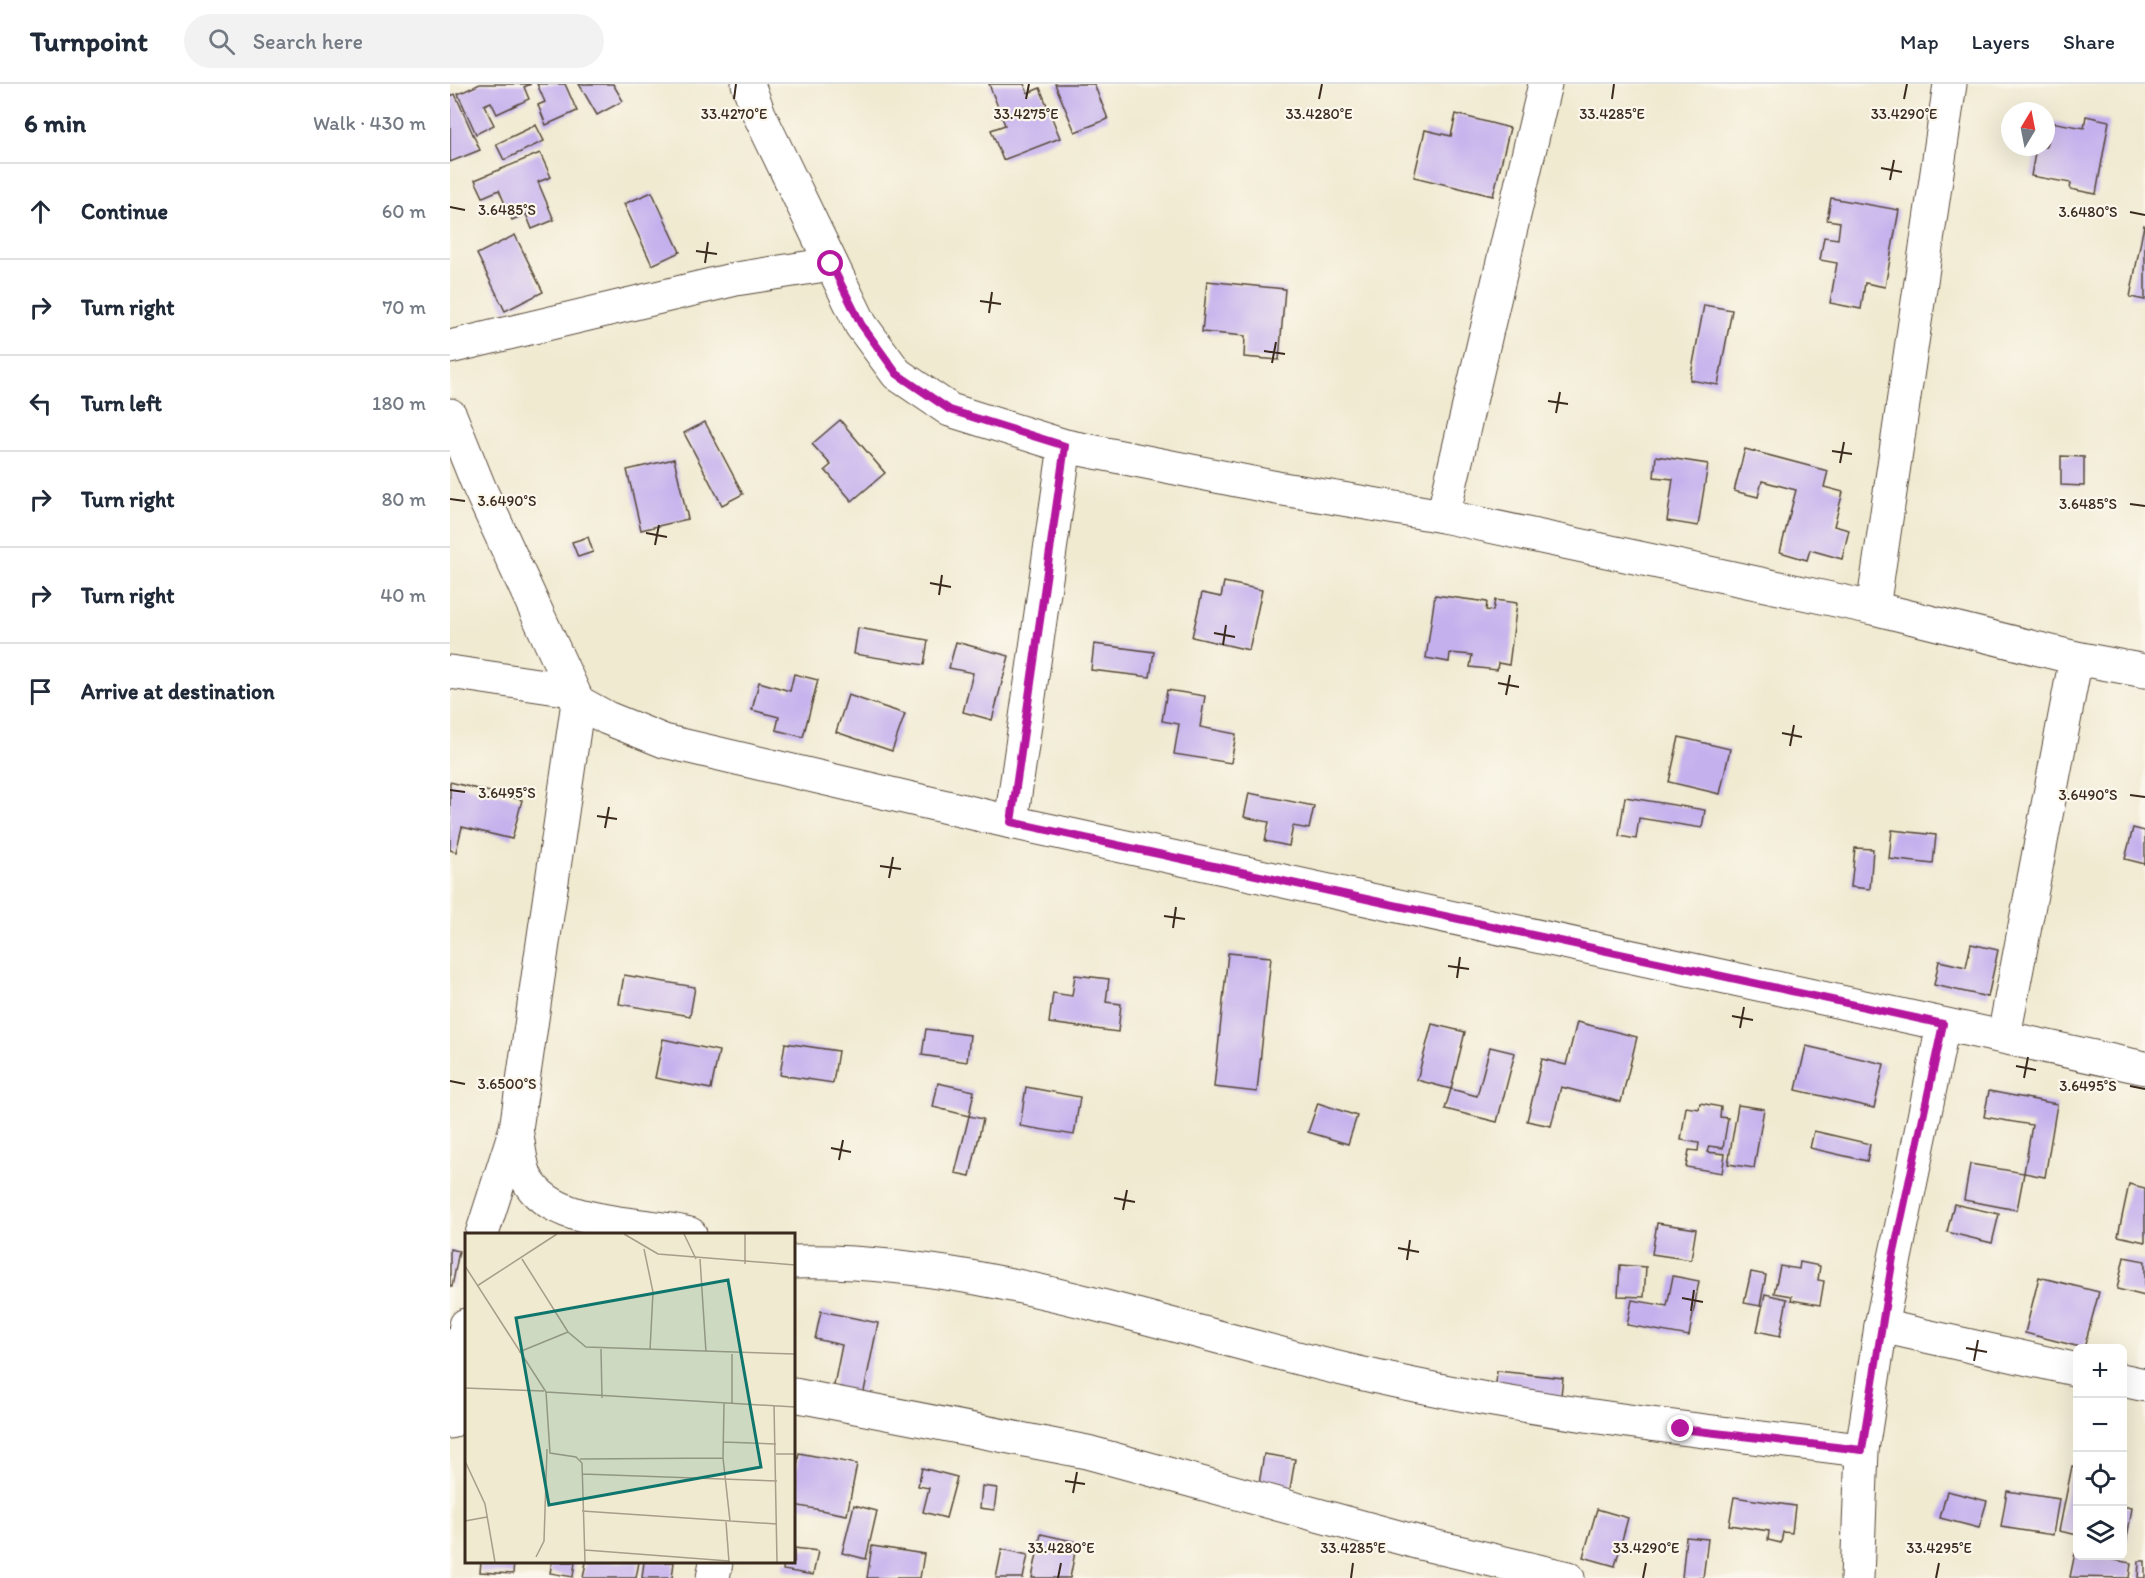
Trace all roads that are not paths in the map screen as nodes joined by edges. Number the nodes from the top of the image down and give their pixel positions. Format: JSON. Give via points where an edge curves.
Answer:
{"nodes":[{"id":1,"x":748,"y":84,"type":"edge"},
{"id":2,"x":1545,"y":84,"type":"edge"},
{"id":3,"x":1950,"y":84,"type":"edge"},
{"id":4,"x":831,"y":264,"type":"junction"},
{"id":5,"x":450,"y":347,"type":"edge"},
{"id":6,"x":450,"y":415,"type":"edge"},
{"id":7,"x":1065,"y":446,"type":"junction"},
{"id":8,"x":1443,"y":516,"type":"junction"},
{"id":9,"x":1873,"y":608,"type":"junction"},
{"id":10,"x":2076,"y":658,"type":"junction"},
{"id":11,"x":2145,"y":671,"type":"edge"},
{"id":12,"x":450,"y":672,"type":"edge"},
{"id":13,"x":574,"y":696,"type":"junction"},
{"id":14,"x":1011,"y":822,"type":"junction"},
{"id":15,"x":1943,"y":1024,"type":"junction"},
{"id":16,"x":2004,"y":1036,"type":"junction"},
{"id":17,"x":2145,"y":1068,"type":"edge"},
{"id":18,"x":516,"y":1129,"type":"junction"},
{"id":19,"x":482,"y":1233,"type":"edge"},
{"id":20,"x":684,"y":1233,"type":"edge"},
{"id":21,"x":795,"y":1262,"type":"edge"},
{"id":22,"x":1881,"y":1326,"type":"junction"},
{"id":23,"x":465,"y":1331,"type":"edge"},
{"id":24,"x":2073,"y":1369,"type":"edge"},
{"id":25,"x":2127,"y":1381,"type":"edge"},
{"id":26,"x":2145,"y":1385,"type":"edge"},
{"id":27,"x":795,"y":1395,"type":"edge"},
{"id":28,"x":450,"y":1422,"type":"edge"},
{"id":29,"x":1862,"y":1450,"type":"junction"},
{"id":30,"x":716,"y":1563,"type":"edge"},
{"id":31,"x":713,"y":1578,"type":"edge"},
{"id":32,"x":1568,"y":1578,"type":"edge"},
{"id":33,"x":1857,"y":1578,"type":"edge"}],
"edges":[{"from":1,"to":4,"type":"street"},
{"from":2,"to":8,"type":"street"},
{"from":3,"to":9,"type":"street"},
{"from":4,"to":5,"type":"street","via":[[736,279]]},
{"from":4,"to":7,"type":"street","via":[[861,324],[897,374],[950,410]]},
{"from":6,"to":13,"type":"street"},
{"from":7,"to":8,"type":"street"},
{"from":7,"to":14,"type":"street"},
{"from":8,"to":9,"type":"street"},
{"from":9,"to":10,"type":"street"},
{"from":10,"to":11,"type":"street"},
{"from":10,"to":16,"type":"street"},
{"from":12,"to":13,"type":"street"},
{"from":13,"to":14,"type":"street","via":[[607,718],[664,741]]},
{"from":13,"to":18,"type":"street"},
{"from":14,"to":15,"type":"street"},
{"from":15,"to":16,"type":"street"},
{"from":15,"to":22,"type":"street"},
{"from":16,"to":17,"type":"street"},
{"from":18,"to":19,"type":"street"},
{"from":18,"to":20,"type":"street","via":[[527,1179],[549,1203],[594,1219]]},
{"from":21,"to":29,"type":"street","via":[[917,1269],[1032,1290],[1355,1372],[1468,1395],[1681,1429]]},
{"from":22,"to":24,"type":"street"},
{"from":22,"to":29,"type":"street"},
{"from":23,"to":28,"type":"street"},
{"from":25,"to":26,"type":"street"},
{"from":27,"to":32,"type":"street","via":[[1088,1452],[1420,1543]]},
{"from":29,"to":33,"type":"street"},
{"from":30,"to":31,"type":"street"}]}
